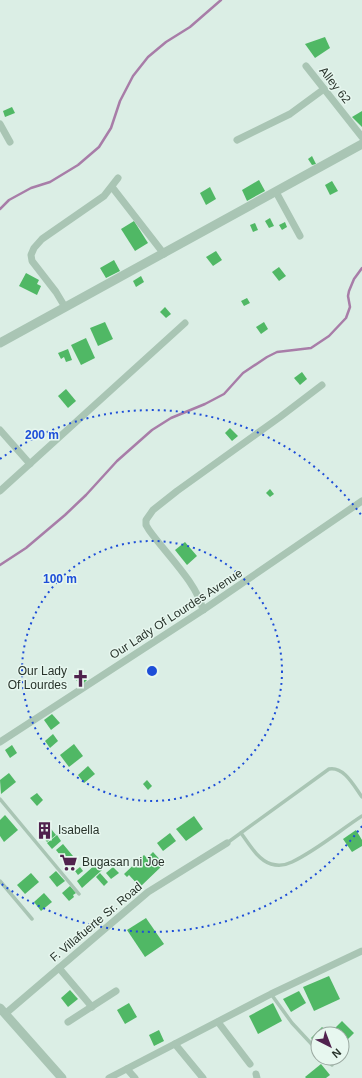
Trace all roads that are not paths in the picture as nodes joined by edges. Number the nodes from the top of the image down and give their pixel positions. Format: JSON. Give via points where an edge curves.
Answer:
{"nodes":[{"id":1,"x":306,"y":66,"type":"dead end"},
{"id":2,"x":324,"y":89,"type":"junction"},
{"id":3,"x":0,"y":124,"type":"edge"},
{"id":4,"x":362,"y":137,"type":"edge"},
{"id":5,"x":237,"y":140,"type":"dead end"},
{"id":6,"x":10,"y":142,"type":"dead end"},
{"id":7,"x":362,"y":144,"type":"edge"},
{"id":8,"x":118,"y":178,"type":"dead end"},
{"id":9,"x":112,"y":187,"type":"junction"},
{"id":10,"x":276,"y":192,"type":"junction"},
{"id":11,"x":300,"y":236,"type":"dead end"},
{"id":12,"x":164,"y":254,"type":"junction"},
{"id":13,"x":64,"y":307,"type":"junction"},
{"id":14,"x":185,"y":323,"type":"dead end"},
{"id":15,"x":0,"y":343,"type":"edge"},
{"id":16,"x":322,"y":384,"type":"dead end"},
{"id":17,"x":0,"y":430,"type":"edge"},
{"id":18,"x":30,"y":464,"type":"junction"},
{"id":19,"x":0,"y":491,"type":"edge"},
{"id":20,"x":362,"y":501,"type":"edge"},
{"id":21,"x":203,"y":610,"type":"junction"},
{"id":22,"x":0,"y":742,"type":"edge"},
{"id":23,"x":362,"y":797,"type":"edge"},
{"id":24,"x":0,"y":799,"type":"edge"},
{"id":25,"x":362,"y":816,"type":"edge"},
{"id":26,"x":241,"y":833,"type":"junction"},
{"id":27,"x":227,"y":843,"type":"joint"},
{"id":28,"x":0,"y":881,"type":"edge"},
{"id":29,"x":79,"y":894,"type":"dead end"},
{"id":30,"x":32,"y":919,"type":"dead end"},
{"id":31,"x":361,"y":953,"type":"edge"},
{"id":32,"x":59,"y":968,"type":"junction"},
{"id":33,"x":116,"y":991,"type":"dead end"},
{"id":34,"x":271,"y":994,"type":"junction"},
{"id":35,"x":92,"y":1007,"type":"junction"},
{"id":36,"x":3,"y":1011,"type":"edge"},
{"id":37,"x":68,"y":1022,"type":"dead end"},
{"id":38,"x":218,"y":1022,"type":"junction"},
{"id":39,"x":310,"y":1042,"type":"edge"},
{"id":40,"x":175,"y":1044,"type":"junction"},
{"id":41,"x":250,"y":1064,"type":"dead end"},
{"id":42,"x":127,"y":1069,"type":"junction"},
{"id":43,"x":62,"y":1078,"type":"edge"},
{"id":44,"x":109,"y":1078,"type":"edge"},
{"id":45,"x":135,"y":1078,"type":"edge"},
{"id":46,"x":203,"y":1078,"type":"edge"}],
"edges":[{"from":1,"to":2,"type":"street","name":"Alley 62"},
{"from":2,"to":4,"type":"street","name":"Alley 62"},
{"from":2,"to":5,"type":"street","via":[[290,114]]},
{"from":3,"to":6,"type":"street"},
{"from":7,"to":10,"type":"street"},
{"from":8,"to":9,"type":"street"},
{"from":9,"to":12,"type":"street"},
{"from":9,"to":13,"type":"street","via":[[104,196],[42,239],[31,255],[32,261]]},
{"from":10,"to":11,"type":"street"},
{"from":10,"to":12,"type":"street"},
{"from":12,"to":13,"type":"street"},
{"from":13,"to":15,"type":"street"},
{"from":14,"to":18,"type":"street"},
{"from":16,"to":21,"type":"street","via":[[177,491],[146,520],[149,530],[198,596]]},
{"from":17,"to":18,"type":"street"},
{"from":18,"to":19,"type":"street"},
{"from":20,"to":21,"type":"street","name":"Our Lady Of Lourdes Avenue"},
{"from":21,"to":22,"type":"street","name":"Our Lady Of Lourdes Avenue"},
{"from":23,"to":26,"type":"lane","via":[[346,775],[334,768],[329,769]]},
{"from":24,"to":29,"type":"lane"},
{"from":25,"to":26,"type":"lane","via":[[308,852],[282,865],[265,861]]},
{"from":26,"to":27,"type":"lane"},
{"from":27,"to":32,"type":"street","name":"F. Villafuerte Sr. Road","via":[[148,892]]},
{"from":28,"to":30,"type":"lane"},
{"from":31,"to":34,"type":"street"},
{"from":32,"to":35,"type":"street"},
{"from":32,"to":36,"type":"street","name":"F. Villafuerte Sr. Road"},
{"from":33,"to":35,"type":"street"},
{"from":34,"to":38,"type":"street"},
{"from":34,"to":39,"type":"lane"},
{"from":35,"to":37,"type":"street"},
{"from":36,"to":43,"type":"street"},
{"from":38,"to":40,"type":"street"},
{"from":38,"to":41,"type":"street"},
{"from":40,"to":42,"type":"street"},
{"from":40,"to":46,"type":"street"},
{"from":42,"to":44,"type":"street"},
{"from":42,"to":45,"type":"street"}]}
